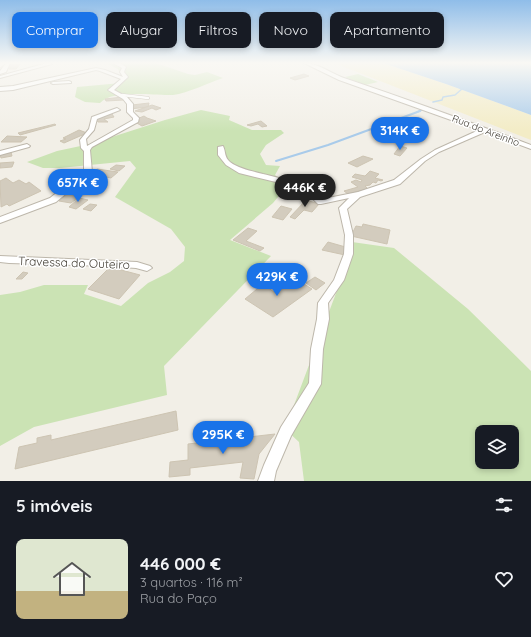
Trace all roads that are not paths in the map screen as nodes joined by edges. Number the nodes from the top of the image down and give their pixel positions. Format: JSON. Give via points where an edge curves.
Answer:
{"nodes":[{"id":1,"x":26,"y":85,"type":"edge"},
{"id":2,"x":37,"y":85,"type":"edge"},
{"id":3,"x":116,"y":85,"type":"edge"},
{"id":4,"x":360,"y":85,"type":"edge"},
{"id":5,"x":14,"y":88,"type":"junction"},
{"id":6,"x":0,"y":89,"type":"edge"},
{"id":7,"x":122,"y":95,"type":"junction"},
{"id":8,"x":148,"y":98,"type":"dead end"},
{"id":9,"x":117,"y":110,"type":"dead end"},
{"id":10,"x":486,"y":129,"type":"junction"},
{"id":11,"x":27,"y":146,"type":"dead end"},
{"id":12,"x":221,"y":147,"type":"dead end"},
{"id":13,"x":531,"y":147,"type":"edge"},
{"id":14,"x":87,"y":150,"type":"junction"},
{"id":15,"x":0,"y":153,"type":"edge"},
{"id":16,"x":361,"y":193,"type":"junction"},
{"id":17,"x":0,"y":220,"type":"edge"},
{"id":18,"x":0,"y":258,"type":"edge"},
{"id":19,"x":147,"y":268,"type":"dead end"},
{"id":20,"x":266,"y":481,"type":"edge"}],
"edges":[{"from":1,"to":5,"type":"street"},
{"from":2,"to":5,"type":"street"},
{"from":3,"to":7,"type":"street","via":[[111,90]]},
{"from":4,"to":10,"type":"street","name":"Rua do Areinho"},
{"from":5,"to":6,"type":"street"},
{"from":7,"to":8,"type":"lane"},
{"from":7,"to":14,"type":"street","via":[[128,100],[130,112],[136,121]]},
{"from":9,"to":14,"type":"street","via":[[94,118],[89,133],[83,139],[84,148]]},
{"from":10,"to":13,"type":"street","name":"Rua do Areinho"},
{"from":10,"to":16,"type":"street","via":[[437,151],[398,182]]},
{"from":11,"to":15,"type":"street"},
{"from":12,"to":16,"type":"street","via":[[221,155],[228,164],[242,171],[279,180],[315,196],[321,202]]},
{"from":14,"to":17,"type":"street","via":[[88,172],[53,200]]},
{"from":16,"to":20,"type":"street","via":[[343,208],[350,245],[348,260],[336,285],[322,303],[323,319],[315,384],[286,432]]},
{"from":18,"to":19,"type":"street","name":"Travessa do Outeiro","via":[[108,263]]}]}
